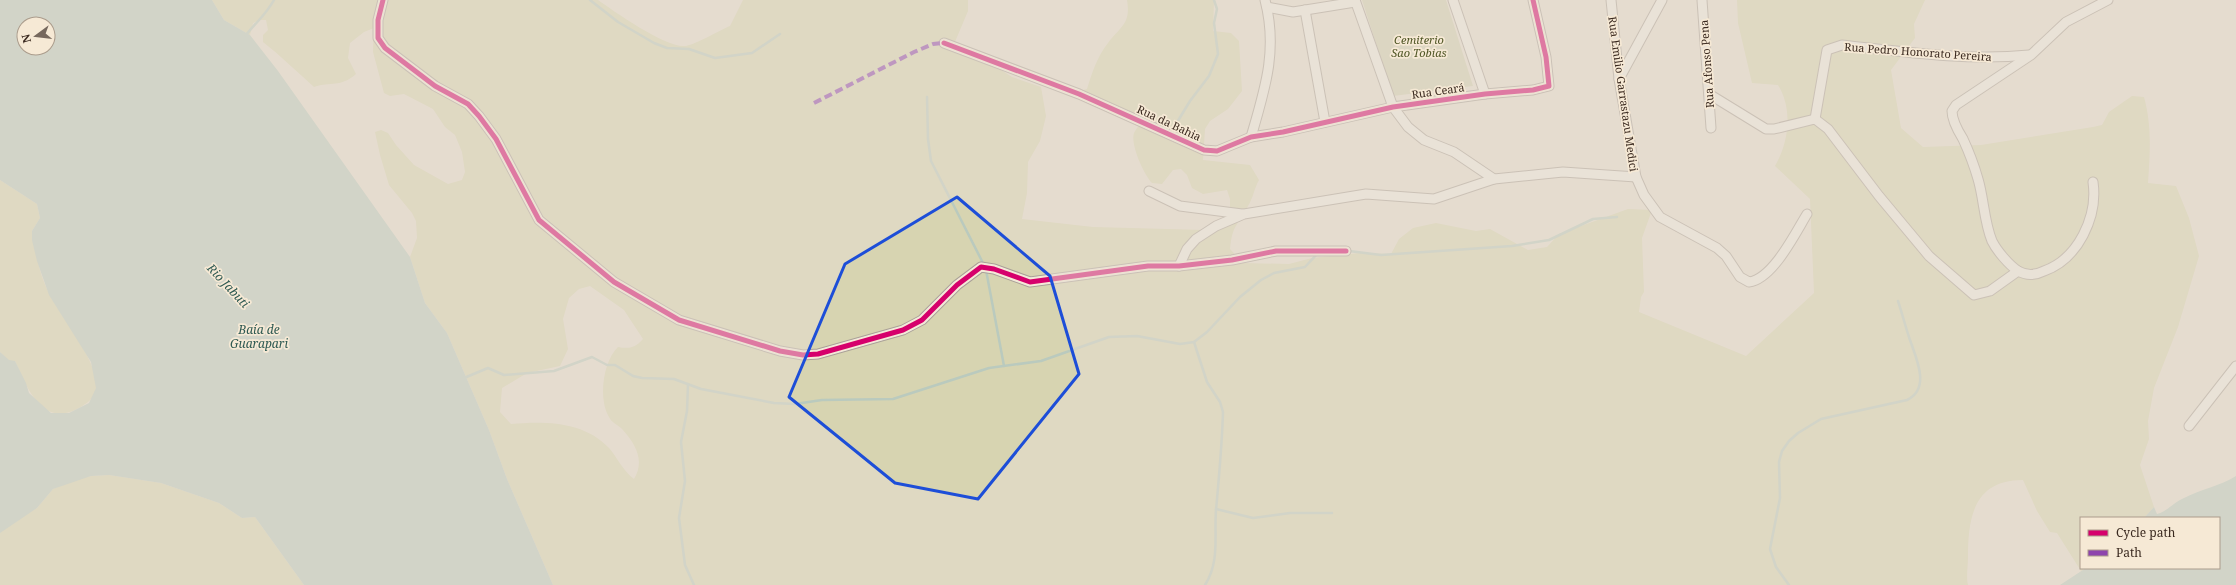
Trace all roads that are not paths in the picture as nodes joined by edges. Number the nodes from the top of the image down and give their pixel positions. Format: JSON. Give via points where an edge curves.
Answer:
{"nodes":[{"id":1,"x":383,"y":0,"type":"edge"},
{"id":2,"x":1453,"y":0,"type":"edge"},
{"id":3,"x":1533,"y":0,"type":"edge"},
{"id":4,"x":1611,"y":0,"type":"edge"},
{"id":5,"x":1662,"y":0,"type":"edge"},
{"id":6,"x":1702,"y":0,"type":"edge"},
{"id":7,"x":2108,"y":0,"type":"edge"},
{"id":8,"x":1355,"y":1,"type":"edge"},
{"id":9,"x":1266,"y":3,"type":"edge"},
{"id":10,"x":1305,"y":10,"type":"junction"},
{"id":11,"x":944,"y":43,"type":"dead end"},
{"id":12,"x":2031,"y":55,"type":"junction"},
{"id":13,"x":1619,"y":79,"type":"junction"},
{"id":14,"x":1485,"y":94,"type":"junction"},
{"id":15,"x":1709,"y":94,"type":"junction"},
{"id":16,"x":1393,"y":107,"type":"junction"},
{"id":17,"x":1815,"y":119,"type":"junction"},
{"id":18,"x":1324,"y":122,"type":"junction"},
{"id":19,"x":1711,"y":128,"type":"dead end"},
{"id":20,"x":1251,"y":136,"type":"junction"},
{"id":21,"x":1636,"y":177,"type":"junction"},
{"id":22,"x":1494,"y":179,"type":"junction"},
{"id":23,"x":2093,"y":182,"type":"dead end"},
{"id":24,"x":1149,"y":191,"type":"dead end"},
{"id":25,"x":1244,"y":214,"type":"junction"},
{"id":26,"x":1807,"y":214,"type":"dead end"},
{"id":27,"x":1346,"y":251,"type":"dead end"},
{"id":28,"x":1180,"y":266,"type":"junction"},
{"id":29,"x":2018,"y":271,"type":"junction"},
{"id":30,"x":2236,"y":366,"type":"edge"},
{"id":31,"x":2189,"y":426,"type":"dead end"}],
"edges":[{"from":1,"to":28,"type":"street","via":[[378,20],[378,38],[385,48],[435,86],[468,104],[479,116],[496,139],[539,220],[614,282],[679,320],[742,337],[780,351],[803,355],[818,354],[903,330],[922,320],[957,285],[981,267],[1030,282],[1148,266]]},
{"from":2,"to":14,"type":"street"},
{"from":3,"to":14,"type":"street","name":"Rua Ceará","via":[[1546,57],[1549,86]]},
{"from":4,"to":13,"type":"street","name":"Rua Emilio Garrastazu Medici"},
{"from":5,"to":13,"type":"street"},
{"from":6,"to":15,"type":"street","name":"Rua Afonso Pena"},
{"from":7,"to":12,"type":"street","via":[[2066,22]]},
{"from":8,"to":10,"type":"street"},
{"from":8,"to":16,"type":"street"},
{"from":9,"to":10,"type":"street","via":[[1293,12]]},
{"from":9,"to":20,"type":"street","via":[[1271,48],[1269,74]]},
{"from":10,"to":18,"type":"street"},
{"from":11,"to":20,"type":"street","name":"Rua da Bahia","via":[[1079,94],[1204,150],[1217,151]]},
{"from":12,"to":17,"type":"street","name":"Rua Pedro Honorato Pereira","via":[[1995,58],[1942,56],[1842,45],[1827,50]]},
{"from":12,"to":29,"type":"street","via":[[1956,105],[1952,111],[1978,179],[1992,241]]},
{"from":13,"to":21,"type":"street","name":"Rua Emilio Garrastazu Medici"},
{"from":14,"to":16,"type":"street","name":"Rua Ceará"},
{"from":15,"to":17,"type":"street","via":[[1766,129]]},
{"from":15,"to":19,"type":"street","name":"Rua Afonso Pena"},
{"from":16,"to":18,"type":"street","name":"Rua da Bahia"},
{"from":16,"to":22,"type":"street","via":[[1408,127],[1424,140],[1454,152]]},
{"from":17,"to":29,"type":"street","via":[[1828,129],[1879,196],[1930,256],[1971,293],[1976,295],[1990,291]]},
{"from":18,"to":20,"type":"street","name":"Rua da Bahia"},
{"from":21,"to":22,"type":"street","name":"Rua Emilio Garrastazu Medici","via":[[1563,172]]},
{"from":21,"to":26,"type":"street","via":[[1644,195],[1660,217],[1717,248],[1726,256],[1740,277],[1749,282],[1761,276],[1778,259]]},
{"from":22,"to":25,"type":"street","name":"Rua Emilio Garrastazu Medici","via":[[1434,199],[1366,194]]},
{"from":23,"to":29,"type":"street","via":[[2091,216],[2066,259],[2057,266],[2037,274],[2028,275]]},
{"from":24,"to":25,"type":"street","via":[[1180,206]]},
{"from":25,"to":28,"type":"street","via":[[1216,226],[1196,239],[1187,249]]},
{"from":27,"to":28,"type":"street","via":[[1276,251],[1232,260]]},
{"from":30,"to":31,"type":"street"}]}
